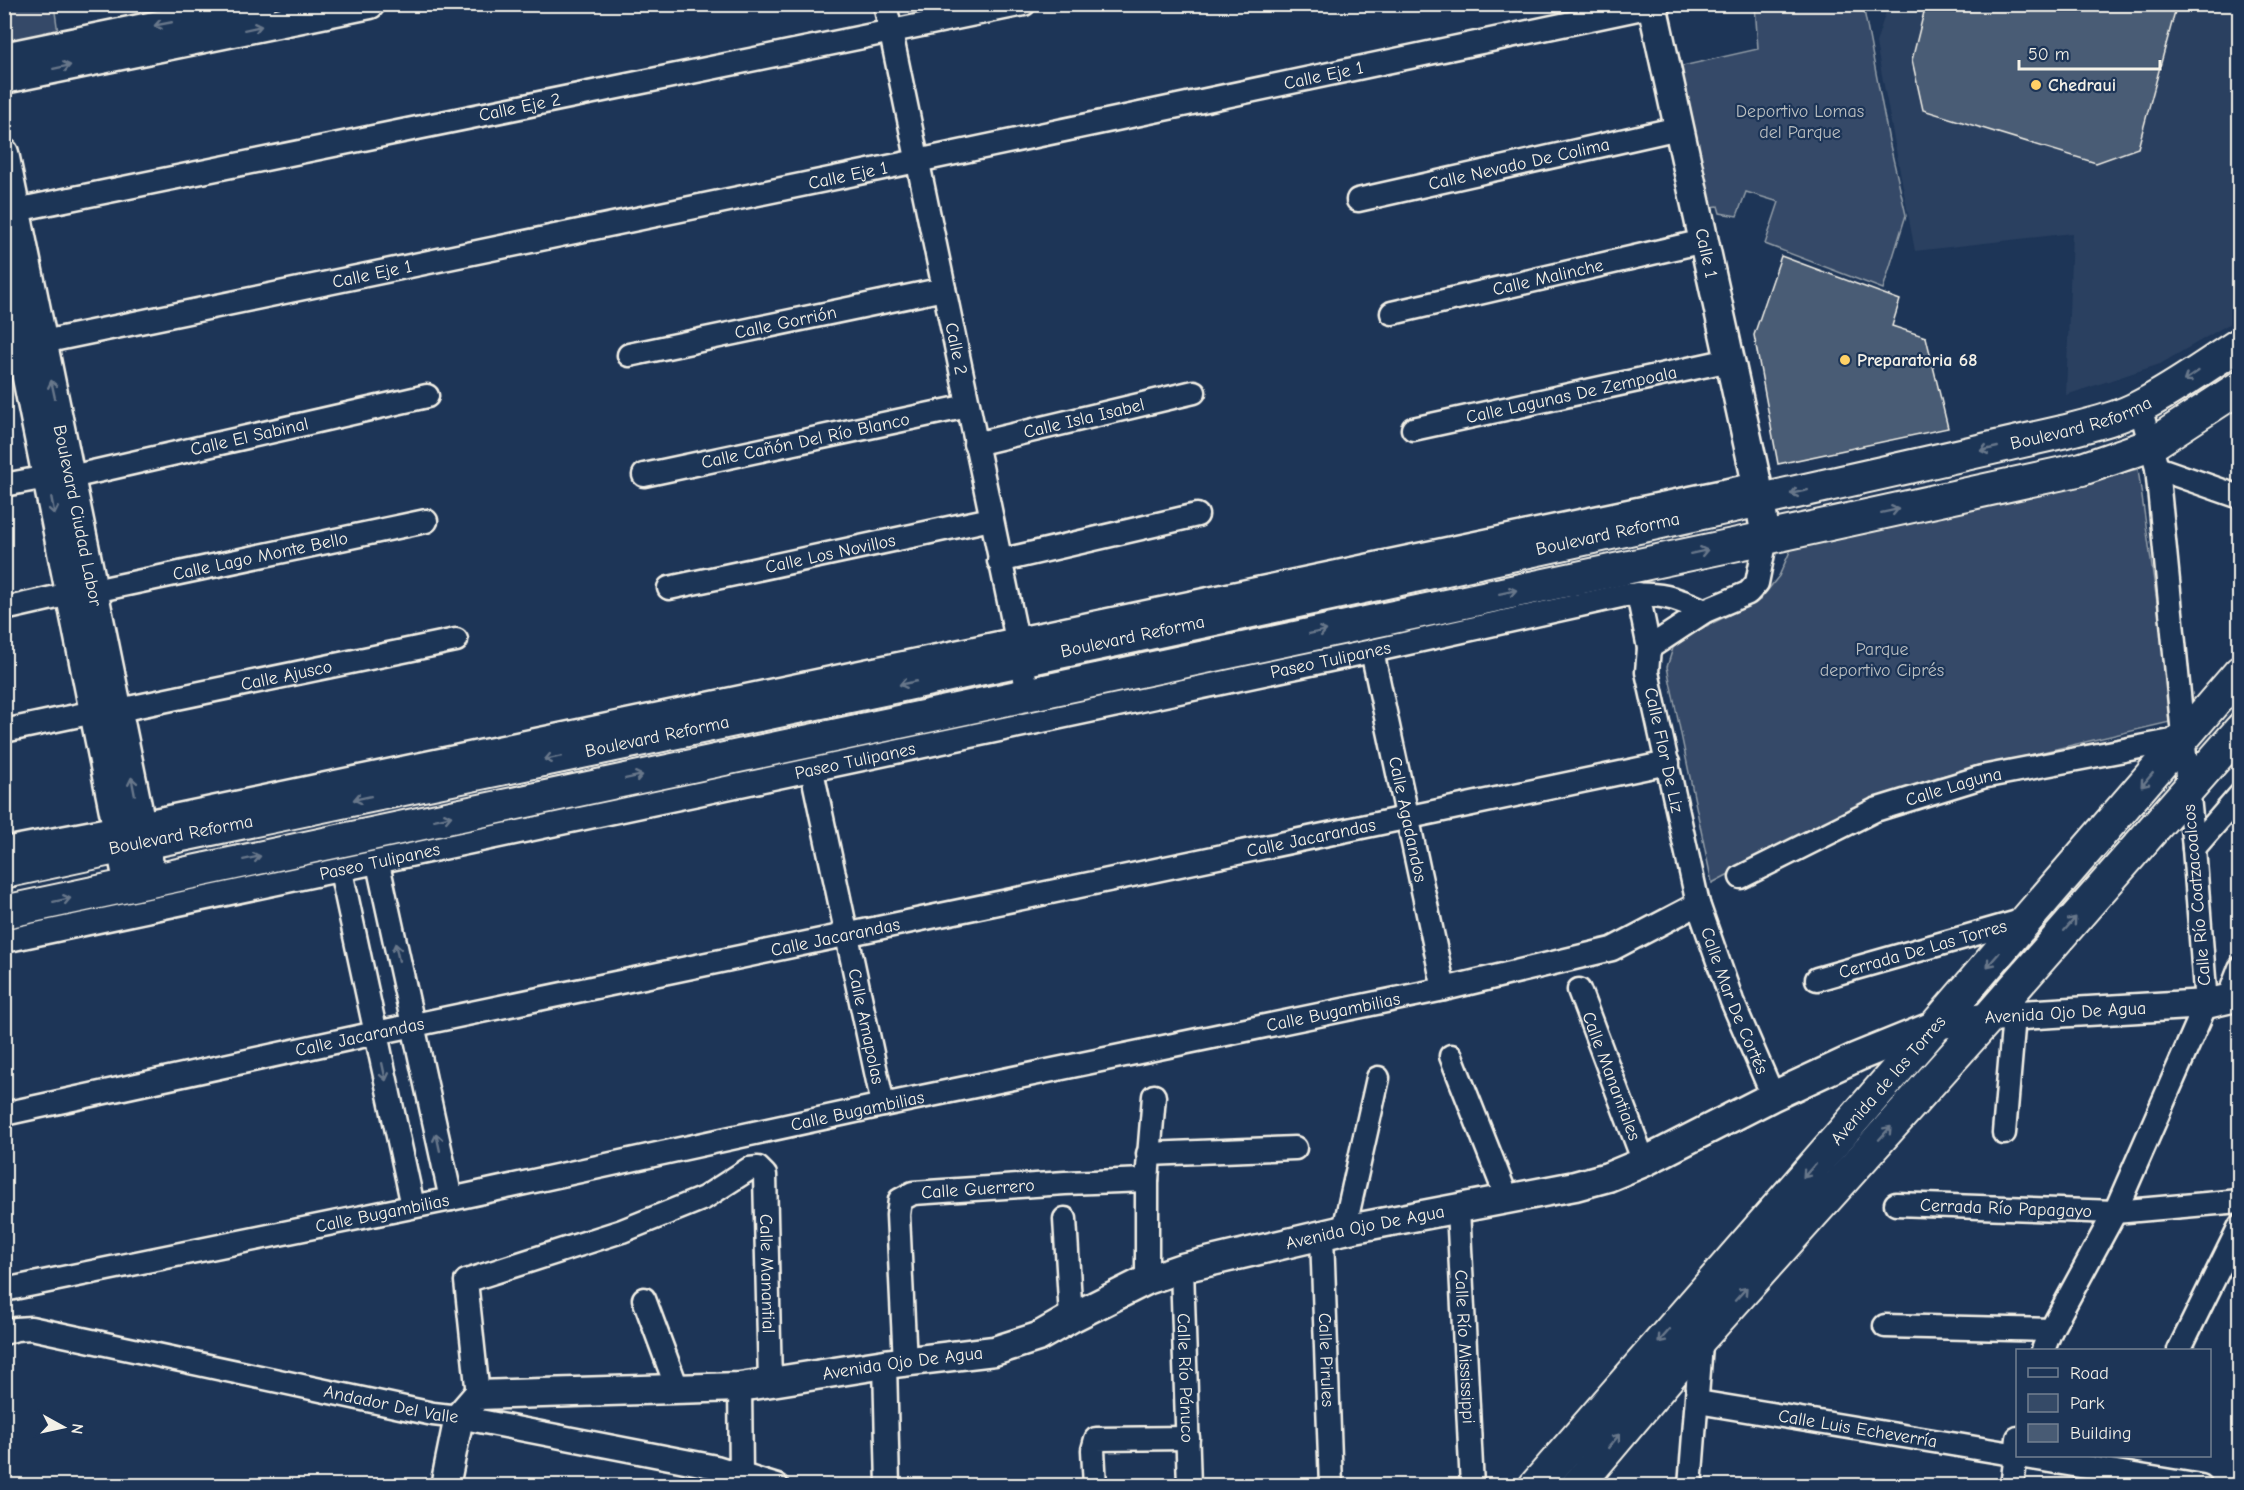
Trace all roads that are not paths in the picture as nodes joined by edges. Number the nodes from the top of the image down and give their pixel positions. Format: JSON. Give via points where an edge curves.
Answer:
{"nodes":[{"id":1,"x":261,"y":4,"type":"edge"},
{"id":2,"x":370,"y":4,"type":"edge"},
{"id":3,"x":885,"y":4,"type":"edge"},
{"id":4,"x":1024,"y":4,"type":"edge"},
{"id":5,"x":1652,"y":5,"type":"edge"},
{"id":6,"x":891,"y":33,"type":"junction"},
{"id":7,"x":4,"y":57,"type":"edge"},
{"id":8,"x":4,"y":79,"type":"edge"},
{"id":9,"x":1679,"y":128,"type":"junction"},
{"id":10,"x":4,"y":153,"type":"edge"},
{"id":11,"x":917,"y":161,"type":"junction"},
{"id":12,"x":1358,"y":200,"type":"dead end"},
{"id":13,"x":16,"y":210,"type":"junction"},
{"id":14,"x":1704,"y":241,"type":"junction"},
{"id":15,"x":4,"y":263,"type":"edge"},
{"id":16,"x":944,"y":289,"type":"junction"},
{"id":17,"x":1392,"y":314,"type":"dead end"},
{"id":18,"x":2240,"y":344,"type":"edge"},
{"id":19,"x":23,"y":346,"type":"edge"},
{"id":20,"x":629,"y":355,"type":"dead end"},
{"id":21,"x":1730,"y":360,"type":"junction"},
{"id":22,"x":2240,"y":387,"type":"edge"},
{"id":23,"x":1194,"y":392,"type":"dead end"},
{"id":24,"x":427,"y":396,"type":"dead end"},
{"id":25,"x":968,"y":406,"type":"junction"},
{"id":26,"x":2140,"y":407,"type":"junction"},
{"id":27,"x":1413,"y":429,"type":"dead end"},
{"id":28,"x":975,"y":444,"type":"junction"},
{"id":29,"x":2154,"y":457,"type":"junction"},
{"id":30,"x":644,"y":476,"type":"dead end"},
{"id":31,"x":59,"y":477,"type":"junction"},
{"id":32,"x":4,"y":485,"type":"edge"},
{"id":33,"x":1758,"y":493,"type":"junction"},
{"id":34,"x":2240,"y":497,"type":"edge"},
{"id":35,"x":1197,"y":515,"type":"dead end"},
{"id":36,"x":991,"y":519,"type":"junction"},
{"id":37,"x":426,"y":521,"type":"dead end"},
{"id":38,"x":1766,"y":538,"type":"junction"},
{"id":39,"x":999,"y":561,"type":"junction"},
{"id":40,"x":669,"y":588,"type":"dead end"},
{"id":41,"x":82,"y":593,"type":"junction"},
{"id":42,"x":1638,"y":594,"type":"junction"},
{"id":43,"x":4,"y":609,"type":"edge"},
{"id":44,"x":1705,"y":611,"type":"junction"},
{"id":45,"x":456,"y":640,"type":"dead end"},
{"id":46,"x":1649,"y":648,"type":"junction"},
{"id":47,"x":1018,"y":650,"type":"junction"},
{"id":48,"x":1372,"y":651,"type":"junction"},
{"id":49,"x":2240,"y":672,"type":"edge"},
{"id":50,"x":1028,"y":693,"type":"junction"},
{"id":51,"x":106,"y":711,"type":"junction"},
{"id":52,"x":2240,"y":730,"type":"edge"},
{"id":53,"x":4,"y":731,"type":"edge"},
{"id":54,"x":2182,"y":739,"type":"junction"},
{"id":55,"x":1668,"y":763,"type":"junction"},
{"id":56,"x":812,"y":771,"type":"junction"},
{"id":57,"x":2187,"y":789,"type":"junction"},
{"id":58,"x":2240,"y":795,"type":"edge"},
{"id":59,"x":1406,"y":819,"type":"junction"},
{"id":60,"x":130,"y":835,"type":"junction"},
{"id":61,"x":2194,"y":848,"type":"junction"},
{"id":62,"x":4,"y":849,"type":"edge"},
{"id":63,"x":378,"y":864,"type":"junction"},
{"id":64,"x":341,"y":871,"type":"junction"},
{"id":65,"x":4,"y":872,"type":"edge"},
{"id":66,"x":1741,"y":877,"type":"dead end"},
{"id":67,"x":141,"y":882,"type":"junction"},
{"id":68,"x":1698,"y":904,"type":"junction"},
{"id":69,"x":4,"y":912,"type":"edge"},
{"id":70,"x":2028,"y":919,"type":"junction"},
{"id":71,"x":846,"y":937,"type":"junction"},
{"id":72,"x":4,"y":941,"type":"edge"},
{"id":73,"x":2240,"y":968,"type":"edge"},
{"id":74,"x":1817,"y":979,"type":"dead end"},
{"id":75,"x":1444,"y":989,"type":"junction"},
{"id":76,"x":1579,"y":990,"type":"dead end"},
{"id":77,"x":2224,"y":1000,"type":"edge"},
{"id":78,"x":2001,"y":1017,"type":"junction"},
{"id":79,"x":1936,"y":1026,"type":"junction"},
{"id":80,"x":413,"y":1027,"type":"junction"},
{"id":81,"x":376,"y":1033,"type":"junction"},
{"id":82,"x":1451,"y":1056,"type":"dead end"},
{"id":83,"x":1378,"y":1078,"type":"dead end"},
{"id":84,"x":1154,"y":1096,"type":"dead end"},
{"id":85,"x":1773,"y":1096,"type":"junction"},
{"id":86,"x":883,"y":1105,"type":"junction"},
{"id":87,"x":4,"y":1114,"type":"edge"},
{"id":88,"x":2004,"y":1133,"type":"dead end"},
{"id":89,"x":1295,"y":1148,"type":"dead end"},
{"id":90,"x":1148,"y":1154,"type":"junction"},
{"id":91,"x":1644,"y":1162,"type":"junction"},
{"id":92,"x":1147,"y":1179,"type":"junction"},
{"id":93,"x":1507,"y":1198,"type":"junction"},
{"id":94,"x":451,"y":1199,"type":"junction"},
{"id":95,"x":2240,"y":1201,"type":"edge"},
{"id":96,"x":1896,"y":1204,"type":"dead end"},
{"id":97,"x":413,"y":1206,"type":"junction"},
{"id":98,"x":1458,"y":1209,"type":"junction"},
{"id":99,"x":2115,"y":1212,"type":"junction"},
{"id":100,"x":1065,"y":1219,"type":"dead end"},
{"id":101,"x":2240,"y":1226,"type":"edge"},
{"id":102,"x":1333,"y":1233,"type":"junction"},
{"id":103,"x":1182,"y":1268,"type":"junction"},
{"id":104,"x":1147,"y":1280,"type":"junction"},
{"id":105,"x":4,"y":1290,"type":"edge"},
{"id":106,"x":1703,"y":1292,"type":"junction"},
{"id":107,"x":644,"y":1299,"type":"dead end"},
{"id":108,"x":1071,"y":1318,"type":"junction"},
{"id":109,"x":1885,"y":1326,"type":"dead end"},
{"id":110,"x":4,"y":1333,"type":"edge"},
{"id":111,"x":1702,"y":1337,"type":"junction"},
{"id":112,"x":2047,"y":1340,"type":"edge"},
{"id":113,"x":2179,"y":1349,"type":"edge"},
{"id":114,"x":895,"y":1364,"type":"junction"},
{"id":115,"x":770,"y":1382,"type":"junction"},
{"id":116,"x":740,"y":1387,"type":"junction"},
{"id":117,"x":677,"y":1388,"type":"junction"},
{"id":118,"x":478,"y":1395,"type":"junction"},
{"id":119,"x":1698,"y":1402,"type":"junction"},
{"id":120,"x":459,"y":1417,"type":"junction"},
{"id":121,"x":1188,"y":1438,"type":"junction"},
{"id":122,"x":2016,"y":1451,"type":"edge"},
{"id":123,"x":2017,"y":1457,"type":"edge"},
{"id":124,"x":2050,"y":1457,"type":"edge"},
{"id":125,"x":741,"y":1474,"type":"junction"},
{"id":126,"x":445,"y":1485,"type":"edge"},
{"id":127,"x":777,"y":1485,"type":"edge"},
{"id":128,"x":888,"y":1485,"type":"edge"},
{"id":129,"x":1095,"y":1485,"type":"edge"},
{"id":130,"x":1189,"y":1485,"type":"edge"},
{"id":131,"x":1331,"y":1485,"type":"edge"},
{"id":132,"x":1472,"y":1485,"type":"edge"},
{"id":133,"x":1535,"y":1485,"type":"edge"},
{"id":134,"x":1576,"y":1485,"type":"edge"},
{"id":135,"x":1690,"y":1485,"type":"edge"},
{"id":136,"x":2012,"y":1485,"type":"edge"},
{"id":137,"x":2201,"y":1485,"type":"edge"}],
"edges":[{"from":1,"to":7,"type":"street","one_way":true},
{"from":8,"to":2,"type":"street","one_way":true},
{"from":3,"to":6,"type":"street","name":"Calle 2"},
{"from":4,"to":6,"type":"street","name":"Calle Eje 2"},
{"from":5,"to":9,"type":"street","name":"Calle 1"},
{"from":5,"to":11,"type":"street","name":"Calle Eje 1"},
{"from":6,"to":11,"type":"street","name":"Calle 2"},
{"from":6,"to":13,"type":"street","name":"Calle Eje 2"},
{"from":9,"to":12,"type":"street","name":"Calle Nevado De Colima"},
{"from":9,"to":14,"type":"street","name":"Calle 1"},
{"from":10,"to":13,"type":"street","name":"Boulevard Ciudad Labor"},
{"from":11,"to":16,"type":"street","name":"Calle 2"},
{"from":11,"to":19,"type":"street","name":"Calle Eje 1"},
{"from":13,"to":19,"type":"street","name":"Boulevard Ciudad Labor"},
{"from":14,"to":17,"type":"street","name":"Calle Malinche"},
{"from":14,"to":21,"type":"street","name":"Calle 1"},
{"from":15,"to":19,"type":"street","name":"Boulevard Ciudad Labor"},
{"from":16,"to":20,"type":"street","name":"Calle Gorrión"},
{"from":16,"to":25,"type":"street","name":"Calle 2"},
{"from":18,"to":26,"type":"main road","name":"Boulevard Reforma","one_way":true},
{"from":19,"to":31,"type":"street","name":"Boulevard Ciudad Labor"},
{"from":21,"to":27,"type":"street","name":"Calle Lagunas De Zempoala"},
{"from":21,"to":33,"type":"street","name":"Calle 1"},
{"from":22,"to":29,"type":"main road","name":"Boulevard Reforma"},
{"from":23,"to":28,"type":"street","name":"Calle Isla Isabel"},
{"from":24,"to":31,"type":"street","name":"Calle El Sabinal"},
{"from":25,"to":28,"type":"street","name":"Calle 2"},
{"from":25,"to":30,"type":"street","name":"Calle Cañón Del Río Blanco"},
{"from":26,"to":29,"type":"street","name":"Calle Río Coatzacoalcos"},
{"from":26,"to":33,"type":"main road","name":"Boulevard Reforma","one_way":true,"via":[[2062,432]]},
{"from":28,"to":36,"type":"street","name":"Calle 2"},
{"from":29,"to":34,"type":"street"},
{"from":38,"to":29,"type":"main road","name":"Boulevard Reforma","one_way":true},
{"from":29,"to":54,"type":"street","name":"Calle Río Coatzacoalcos"},
{"from":31,"to":32,"type":"street","name":"Calle El Sabinal"},
{"from":31,"to":41,"type":"street","name":"Boulevard Ciudad Labor"},
{"from":33,"to":38,"type":"street","name":"Calle 1"},
{"from":33,"to":47,"type":"main road","name":"Boulevard Reforma"},
{"from":35,"to":39,"type":"street"},
{"from":36,"to":39,"type":"street","name":"Calle 2"},
{"from":36,"to":40,"type":"street","name":"Calle Los Novillos"},
{"from":37,"to":41,"type":"street","name":"Calle Lago Monte Bello"},
{"from":38,"to":44,"type":"street","via":[[1757,583],[1748,592]]},
{"from":50,"to":38,"type":"main road","name":"Boulevard Reforma","one_way":true},
{"from":39,"to":47,"type":"street","name":"Calle 2"},
{"from":41,"to":43,"type":"street","name":"Calle Lago Monte Bello"},
{"from":41,"to":51,"type":"street","name":"Boulevard Ciudad Labor"},
{"from":42,"to":44,"type":"street","name":"Paseo Tulipanes","via":[[1675,598]]},
{"from":42,"to":46,"type":"street","name":"Calle Flor De Liz"},
{"from":42,"to":48,"type":"street","name":"Paseo Tulipanes"},
{"from":44,"to":46,"type":"street"},
{"from":45,"to":51,"type":"street","name":"Calle Ajusco"},
{"from":46,"to":55,"type":"street","name":"Calle Flor De Liz","via":[[1647,672]]},
{"from":47,"to":50,"type":"street","name":"Calle 2"},
{"from":47,"to":60,"type":"main road","name":"Boulevard Reforma"},
{"from":48,"to":56,"type":"street","name":"Paseo Tulipanes"},
{"from":48,"to":59,"type":"street","name":"Calle Agadandos"},
{"from":49,"to":54,"type":"main road","name":"Avenida de las Torres"},
{"from":67,"to":50,"type":"main road","name":"Boulevard Reforma","one_way":true},
{"from":51,"to":53,"type":"street","name":"Calle Ajusco"},
{"from":51,"to":60,"type":"street","name":"Boulevard Ciudad Labor"},
{"from":52,"to":57,"type":"main road","name":"Avenida de las Torres"},
{"from":54,"to":57,"type":"street","name":"Calle Río Coatzacoalcos"},
{"from":54,"to":66,"type":"street","name":"Calle Laguna","via":[[1982,777],[1875,810]]},
{"from":54,"to":70,"type":"main road","name":"Avenida de las Torres","one_way":true},
{"from":55,"to":59,"type":"street","name":"Calle Jacarandas"},
{"from":55,"to":68,"type":"street","name":"Calle Flor De Liz"},
{"from":56,"to":63,"type":"street","name":"Paseo Tulipanes"},
{"from":56,"to":71,"type":"street","name":"Calle Amapolas"},
{"from":57,"to":61,"type":"street","name":"Calle Río Coatzacoalcos"},
{"from":78,"to":57,"type":"main road","name":"Avenida de las Torres","one_way":true},
{"from":58,"to":61,"type":"street"},
{"from":59,"to":71,"type":"street","name":"Calle Jacarandas"},
{"from":59,"to":75,"type":"street","name":"Calle Agadandos"},
{"from":60,"to":62,"type":"street"},
{"from":60,"to":65,"type":"main road","name":"Boulevard Reforma"},
{"from":60,"to":67,"type":"street","name":"Boulevard Ciudad Labor"},
{"from":61,"to":77,"type":"street","name":"Calle Río Coatzacoalcos"},
{"from":63,"to":64,"type":"street","name":"Paseo Tulipanes"},
{"from":80,"to":63,"type":"street","one_way":true},
{"from":64,"to":72,"type":"street","name":"Paseo Tulipanes"},
{"from":64,"to":81,"type":"street"},
{"from":69,"to":67,"type":"main road","name":"Boulevard Reforma","one_way":true},
{"from":68,"to":75,"type":"street","name":"Calle Bugambilias","via":[[1612,949]]},
{"from":68,"to":85,"type":"street","name":"Calle Mar De Cortés","via":[[1732,1001]]},
{"from":70,"to":74,"type":"street","name":"Cerrada De Las Torres"},
{"from":70,"to":79,"type":"main road","name":"Avenida de las Torres","one_way":true},
{"from":71,"to":80,"type":"street","name":"Calle Jacarandas"},
{"from":71,"to":86,"type":"street","name":"Calle Amapolas"},
{"from":73,"to":77,"type":"street"},
{"from":75,"to":86,"type":"street","name":"Calle Bugambilias"},
{"from":76,"to":91,"type":"street","name":"Calle Manantiales"},
{"from":77,"to":78,"type":"street","name":"Avenida Ojo De Agua"},
{"from":77,"to":99,"type":"street","name":"Calle Río Coatzacoalcos"},
{"from":78,"to":79,"type":"street","name":"Avenida Ojo De Agua"},
{"from":78,"to":88,"type":"street"},
{"from":111,"to":78,"type":"main road","name":"Avenida de las Torres","one_way":true},
{"from":79,"to":85,"type":"street","name":"Avenida Ojo De Agua"},
{"from":79,"to":106,"type":"main road","name":"Avenida de las Torres","one_way":true},
{"from":80,"to":81,"type":"street","name":"Calle Jacarandas"},
{"from":94,"to":80,"type":"street","one_way":true},
{"from":81,"to":87,"type":"street","name":"Calle Jacarandas"},
{"from":81,"to":97,"type":"street","one_way":true},
{"from":82,"to":93,"type":"street"},
{"from":83,"to":102,"type":"street","name":"Calle Pirules"},
{"from":84,"to":90,"type":"street"},
{"from":85,"to":91,"type":"street","name":"Avenida Ojo De Agua"},
{"from":86,"to":94,"type":"street","name":"Calle Bugambilias"},
{"from":89,"to":90,"type":"street"},
{"from":90,"to":92,"type":"street"},
{"from":91,"to":93,"type":"street","name":"Avenida Ojo De Agua","via":[[1575,1186]]},
{"from":92,"to":104,"type":"street"},
{"from":92,"to":114,"type":"street","name":"Calle Guerrero","via":[[913,1193],[900,1200]]},
{"from":93,"to":98,"type":"street","name":"Avenida Ojo De Agua"},
{"from":94,"to":97,"type":"street","name":"Calle Bugambilias"},
{"from":95,"to":99,"type":"street","name":"Cerrada Río Papagayo"},
{"from":96,"to":99,"type":"street","name":"Cerrada Río Papagayo"},
{"from":97,"to":105,"type":"street","name":"Calle Bugambilias"},
{"from":98,"to":102,"type":"street","name":"Avenida Ojo De Agua"},
{"from":98,"to":132,"type":"street","name":"Calle Río Mississippi"},
{"from":99,"to":112,"type":"street","name":"Calle Río Coatzacoalcos"},
{"from":100,"to":108,"type":"street"},
{"from":101,"to":113,"type":"street"},
{"from":102,"to":103,"type":"street","name":"Avenida Ojo De Agua"},
{"from":102,"to":131,"type":"street","name":"Calle Pirules"},
{"from":103,"to":104,"type":"street","name":"Avenida Ojo De Agua"},
{"from":103,"to":121,"type":"street","name":"Calle Río Pánuco"},
{"from":104,"to":108,"type":"street","name":"Avenida Ojo De Agua"},
{"from":106,"to":111,"type":"street"},
{"from":106,"to":133,"type":"main road","name":"Avenida de las Torres","one_way":true},
{"from":107,"to":117,"type":"street"},
{"from":108,"to":114,"type":"street","name":"Avenida Ojo De Agua","via":[[1038,1337],[994,1351]]},
{"from":109,"to":112,"type":"street"},
{"from":110,"to":120,"type":"street","name":"Andador Del Valle","via":[[31,1328]]},
{"from":111,"to":119,"type":"street"},
{"from":134,"to":111,"type":"main road","name":"Avenida de las Torres","one_way":true},
{"from":114,"to":115,"type":"street","name":"Avenida Ojo De Agua"},
{"from":114,"to":128,"type":"street"},
{"from":115,"to":116,"type":"street","name":"Avenida Ojo De Agua"},
{"from":115,"to":118,"type":"street","name":"Calle Manantial","via":[[765,1175],[758,1168],[749,1169],[704,1198],[622,1231],[466,1281]]},
{"from":116,"to":117,"type":"street","name":"Avenida Ojo De Agua"},
{"from":116,"to":125,"type":"street"},
{"from":117,"to":118,"type":"street","name":"Avenida Ojo De Agua"},
{"from":118,"to":120,"type":"street"},
{"from":119,"to":122,"type":"street","name":"Calle Luis Echeverría"},
{"from":119,"to":135,"type":"street"},
{"from":120,"to":125,"type":"street","name":"Andador Del Valle"},
{"from":120,"to":126,"type":"street"},
{"from":121,"to":129,"type":"street","via":[[1096,1439]]},
{"from":121,"to":130,"type":"street","name":"Calle Río Pánuco"},
{"from":123,"to":136,"type":"street"},
{"from":124,"to":137,"type":"street","name":"Calle Luis Echeverría"},
{"from":125,"to":127,"type":"street","name":"Andador Del Valle"}]}
